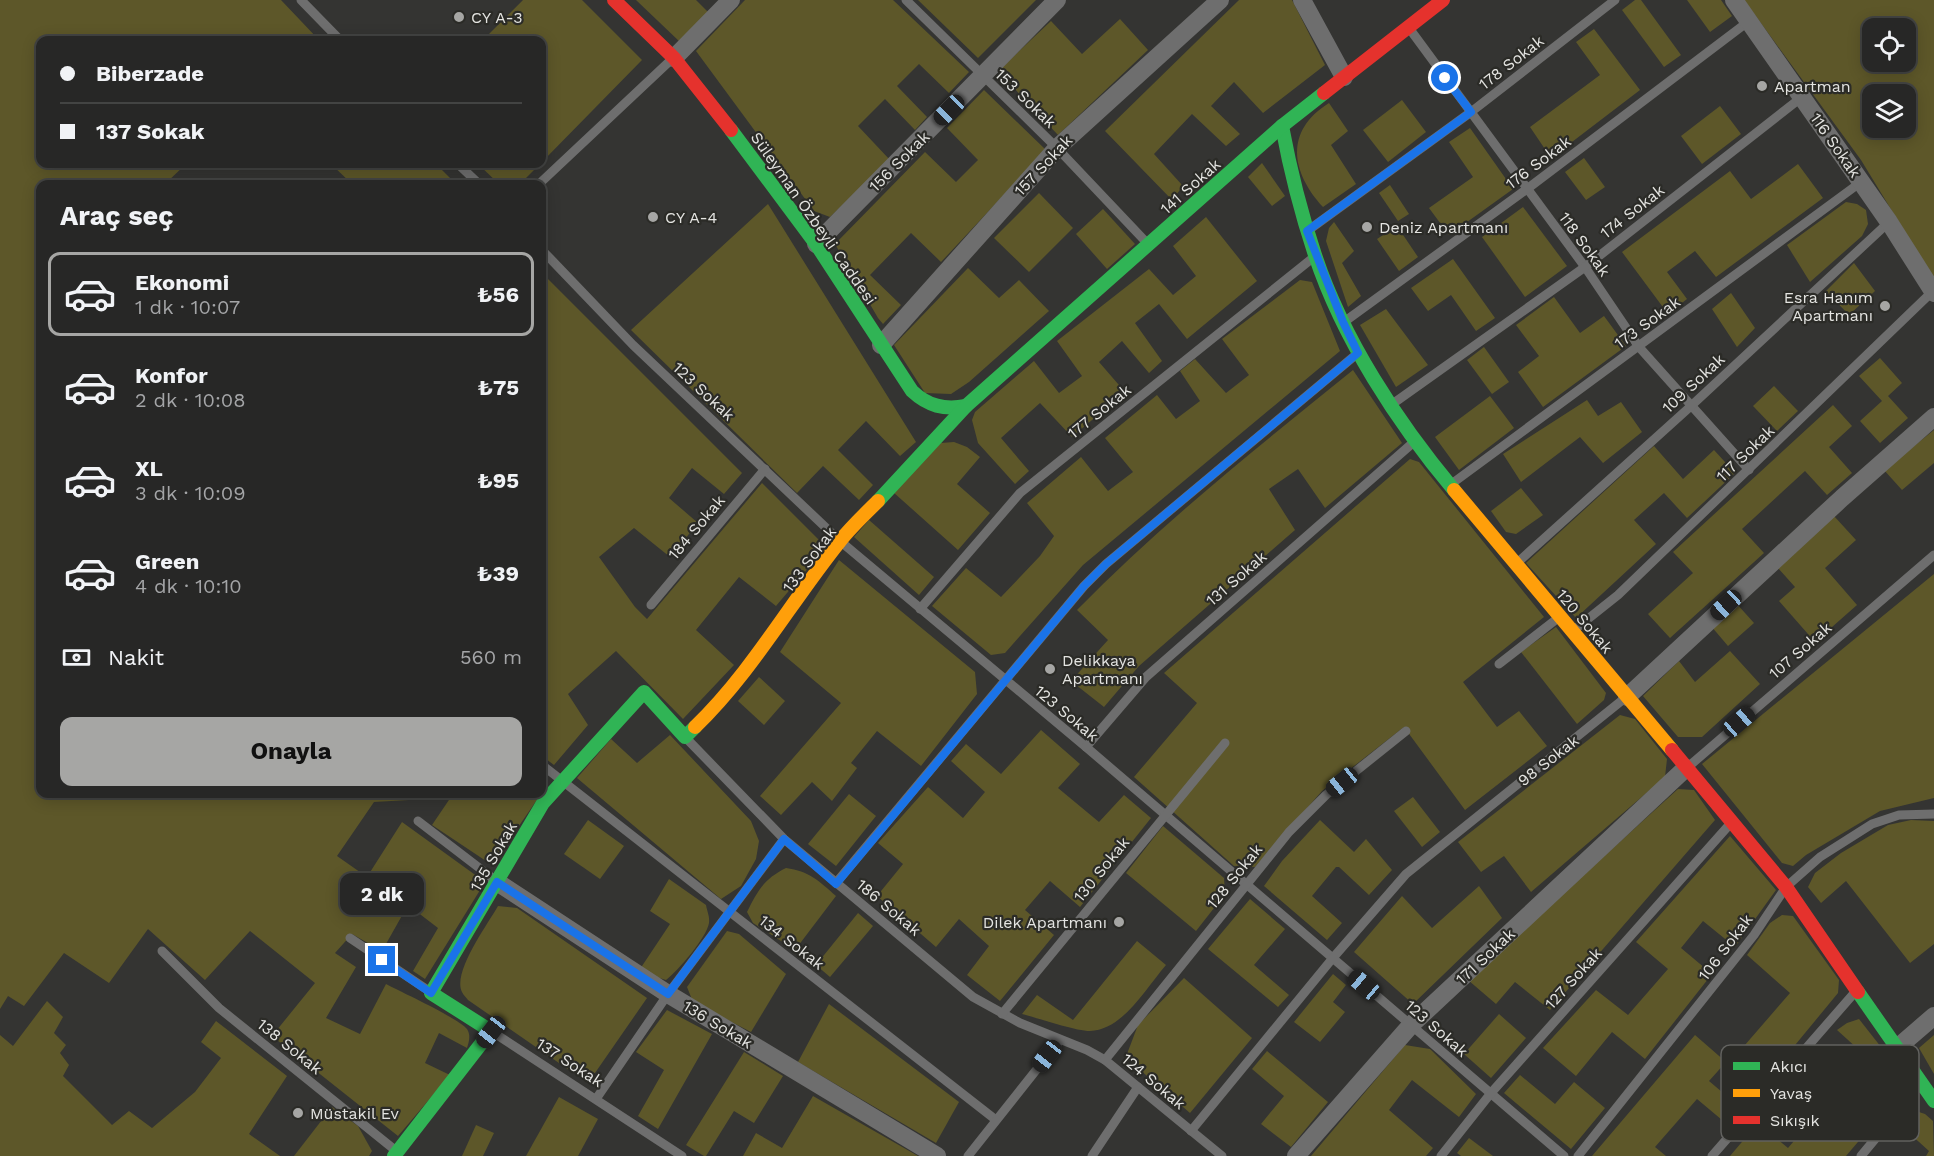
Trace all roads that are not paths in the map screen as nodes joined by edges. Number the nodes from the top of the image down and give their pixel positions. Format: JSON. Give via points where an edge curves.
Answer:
{"nodes":[{"id":1,"x":301,"y":0,"type":"edge"},
{"id":2,"x":614,"y":0,"type":"edge"},
{"id":3,"x":731,"y":0,"type":"edge"},
{"id":4,"x":906,"y":0,"type":"edge"},
{"id":5,"x":1057,"y":0,"type":"edge"},
{"id":6,"x":1220,"y":0,"type":"edge"},
{"id":7,"x":1302,"y":0,"type":"edge"},
{"id":8,"x":1443,"y":0,"type":"edge"},
{"id":9,"x":1615,"y":0,"type":"edge"},
{"id":10,"x":1734,"y":0,"type":"edge"},
{"id":11,"x":1749,"y":21,"type":"junction"},
{"id":12,"x":1408,"y":27,"type":"junction"},
{"id":13,"x":336,"y":36,"type":"edge"},
{"id":14,"x":674,"y":58,"type":"junction"},
{"id":15,"x":983,"y":76,"type":"junction"},
{"id":16,"x":1344,"y":77,"type":"junction"},
{"id":17,"x":1802,"y":97,"type":"junction"},
{"id":18,"x":1471,"y":112,"type":"junction"},
{"id":19,"x":1282,"y":126,"type":"junction"},
{"id":20,"x":1057,"y":148,"type":"junction"},
{"id":21,"x":462,"y":168,"type":"edge"},
{"id":22,"x":475,"y":180,"type":"edge"},
{"id":23,"x":543,"y":180,"type":"edge"},
{"id":24,"x":1861,"y":182,"type":"junction"},
{"id":25,"x":1527,"y":189,"type":"junction"},
{"id":26,"x":1889,"y":222,"type":"junction"},
{"id":27,"x":1307,"y":231,"type":"junction"},
{"id":28,"x":816,"y":244,"type":"junction"},
{"id":29,"x":1149,"y":245,"type":"junction"},
{"id":30,"x":546,"y":254,"type":"edge"},
{"id":31,"x":1316,"y":256,"type":"junction"},
{"id":32,"x":1585,"y":267,"type":"junction"},
{"id":33,"x":1933,"y":292,"type":"edge"},
{"id":34,"x":1343,"y":322,"type":"junction"},
{"id":35,"x":881,"y":345,"type":"junction"},
{"id":36,"x":1640,"y":347,"type":"junction"},
{"id":37,"x":1358,"y":353,"type":"junction"},
{"id":38,"x":966,"y":406,"type":"junction"},
{"id":39,"x":1390,"y":406,"type":"junction"},
{"id":40,"x":1691,"y":406,"type":"junction"},
{"id":41,"x":1934,"y":417,"type":"edge"},
{"id":42,"x":1415,"y":441,"type":"junction"},
{"id":43,"x":765,"y":469,"type":"junction"},
{"id":44,"x":1749,"y":470,"type":"junction"},
{"id":45,"x":1450,"y":485,"type":"junction"},
{"id":46,"x":840,"y":541,"type":"junction"},
{"id":47,"x":1934,"y":555,"type":"edge"},
{"id":48,"x":1515,"y":564,"type":"junction"},
{"id":49,"x":651,"y":604,"type":"dead end"},
{"id":50,"x":920,"y":609,"type":"junction"},
{"id":51,"x":1559,"y":616,"type":"junction"},
{"id":52,"x":1572,"y":632,"type":"junction"},
{"id":53,"x":1499,"y":663,"type":"dead end"},
{"id":54,"x":1004,"y":680,"type":"junction"},
{"id":55,"x":644,"y":692,"type":"joint"},
{"id":56,"x":1627,"y":697,"type":"junction"},
{"id":57,"x":1406,"y":731,"type":"dead end"},
{"id":58,"x":685,"y":737,"type":"junction"},
{"id":59,"x":1225,"y":743,"type":"dead end"},
{"id":60,"x":1086,"y":747,"type":"junction"},
{"id":61,"x":546,"y":768,"type":"edge"},
{"id":62,"x":1686,"y":768,"type":"junction"},
{"id":63,"x":562,"y":780,"type":"junction"},
{"id":64,"x":1934,"y":814,"type":"edge"},
{"id":65,"x":1164,"y":816,"type":"junction"},
{"id":66,"x":418,"y":821,"type":"dead end"},
{"id":67,"x":1732,"y":822,"type":"junction"},
{"id":68,"x":784,"y":839,"type":"junction"},
{"id":69,"x":497,"y":882,"type":"junction"},
{"id":70,"x":836,"y":884,"type":"junction"},
{"id":71,"x":1247,"y":886,"type":"junction"},
{"id":72,"x":1786,"y":887,"type":"junction"},
{"id":73,"x":729,"y":912,"type":"junction"},
{"id":74,"x":350,"y":938,"type":"dead end"},
{"id":75,"x":162,"y":951,"type":"dead end"},
{"id":76,"x":1332,"y":959,"type":"junction"},
{"id":77,"x":1856,"y":991,"type":"junction"},
{"id":78,"x":431,"y":993,"type":"junction"},
{"id":79,"x":668,"y":994,"type":"junction"},
{"id":80,"x":1002,"y":1014,"type":"junction"},
{"id":81,"x":1934,"y":1016,"type":"edge"},
{"id":82,"x":1411,"y":1025,"type":"junction"},
{"id":83,"x":491,"y":1032,"type":"junction"},
{"id":84,"x":1060,"y":1040,"type":"junction"},
{"id":85,"x":1809,"y":1045,"type":"edge"},
{"id":86,"x":1895,"y":1045,"type":"edge"},
{"id":87,"x":1900,"y":1045,"type":"edge"},
{"id":88,"x":1105,"y":1060,"type":"junction"},
{"id":89,"x":1919,"y":1080,"type":"edge"},
{"id":90,"x":1921,"y":1083,"type":"junction"},
{"id":91,"x":1919,"y":1085,"type":"edge"},
{"id":92,"x":1138,"y":1087,"type":"junction"},
{"id":93,"x":1491,"y":1093,"type":"junction"},
{"id":94,"x":596,"y":1098,"type":"junction"},
{"id":95,"x":1934,"y":1101,"type":"edge"},
{"id":96,"x":996,"y":1120,"type":"junction"},
{"id":97,"x":1191,"y":1131,"type":"junction"},
{"id":98,"x":1725,"y":1141,"type":"edge"},
{"id":99,"x":1873,"y":1141,"type":"edge"},
{"id":100,"x":399,"y":1155,"type":"edge"},
{"id":101,"x":682,"y":1156,"type":"edge"},
{"id":102,"x":937,"y":1156,"type":"edge"},
{"id":103,"x":968,"y":1156,"type":"edge"},
{"id":104,"x":1092,"y":1156,"type":"edge"},
{"id":105,"x":1222,"y":1156,"type":"edge"},
{"id":106,"x":1296,"y":1156,"type":"edge"},
{"id":107,"x":1441,"y":1156,"type":"edge"},
{"id":108,"x":1564,"y":1156,"type":"edge"},
{"id":109,"x":1578,"y":1156,"type":"edge"},
{"id":110,"x":1712,"y":1156,"type":"edge"},
{"id":111,"x":1861,"y":1156,"type":"edge"}],
"edges":[{"from":1,"to":13,"type":"lane"},
{"from":2,"to":14,"type":"street","name":"Süleyman Özbeyli Caddesi"},
{"from":3,"to":14,"type":"street"},
{"from":4,"to":15,"type":"lane","name":"153 Sokak"},
{"from":5,"to":15,"type":"street","name":"156 Sokak"},
{"from":6,"to":20,"type":"street","name":"157 Sokak"},
{"from":7,"to":16,"type":"street"},
{"from":8,"to":12,"type":"street","name":"141 Sokak"},
{"from":9,"to":18,"type":"lane","name":"178 Sokak"},
{"from":10,"to":11,"type":"street","name":"116 Sokak"},
{"from":11,"to":17,"type":"street","name":"116 Sokak"},
{"from":11,"to":25,"type":"lane","name":"176 Sokak"},
{"from":12,"to":16,"type":"street","name":"141 Sokak"},
{"from":12,"to":18,"type":"lane","name":"118 Sokak"},
{"from":14,"to":23,"type":"lane"},
{"from":14,"to":28,"type":"street","name":"Süleyman Özbeyli Caddesi"},
{"from":15,"to":20,"type":"lane","name":"153 Sokak"},
{"from":15,"to":28,"type":"street","name":"156 Sokak"},
{"from":16,"to":19,"type":"street","name":"141 Sokak"},
{"from":17,"to":24,"type":"street","name":"116 Sokak"},
{"from":17,"to":32,"type":"lane","name":"174 Sokak"},
{"from":18,"to":25,"type":"lane","name":"118 Sokak"},
{"from":18,"to":27,"type":"lane","name":"178 Sokak"},
{"from":19,"to":27,"type":"street","name":"120 Sokak"},
{"from":19,"to":29,"type":"street","name":"141 Sokak"},
{"from":20,"to":29,"type":"lane","name":"153 Sokak"},
{"from":20,"to":35,"type":"street","name":"157 Sokak"},
{"from":21,"to":22,"type":"lane"},
{"from":24,"to":26,"type":"street","name":"116 Sokak"},
{"from":24,"to":36,"type":"lane","name":"173 Sokak"},
{"from":25,"to":32,"type":"lane","name":"118 Sokak"},
{"from":25,"to":34,"type":"lane","name":"176 Sokak"},
{"from":26,"to":33,"type":"street","name":"116 Sokak"},
{"from":26,"to":40,"type":"lane","name":"109 Sokak"},
{"from":27,"to":31,"type":"street","name":"120 Sokak"},
{"from":28,"to":35,"type":"street","name":"Süleyman Özbeyli Caddesi"},
{"from":29,"to":38,"type":"street","name":"141 Sokak"},
{"from":30,"to":43,"type":"lane","name":"123 Sokak","via":[[633,345]]},
{"from":31,"to":34,"type":"street","name":"120 Sokak"},
{"from":31,"to":50,"type":"lane","name":"177 Sokak","via":[[1020,493]]},
{"from":32,"to":36,"type":"lane","name":"118 Sokak"},
{"from":32,"to":39,"type":"lane","name":"174 Sokak"},
{"from":33,"to":44,"type":"lane","name":"117 Sokak"},
{"from":34,"to":37,"type":"street","name":"120 Sokak"},
{"from":35,"to":38,"type":"street","name":"Süleyman Özbeyli Caddesi","via":[[912,391],[925,402],[947,409]]},
{"from":36,"to":40,"type":"lane","name":"118 Sokak"},
{"from":36,"to":45,"type":"lane","name":"173 Sokak"},
{"from":37,"to":39,"type":"street","name":"120 Sokak"},
{"from":37,"to":54,"type":"lane","via":[[1106,564]]},
{"from":38,"to":46,"type":"street","name":"133 Sokak"},
{"from":39,"to":42,"type":"street","name":"120 Sokak"},
{"from":40,"to":44,"type":"lane","name":"118 Sokak"},
{"from":40,"to":48,"type":"lane","name":"109 Sokak"},
{"from":41,"to":56,"type":"street","name":"98 Sokak"},
{"from":42,"to":45,"type":"street","name":"120 Sokak"},
{"from":42,"to":60,"type":"lane","name":"131 Sokak","via":[[1146,677]]},
{"from":43,"to":46,"type":"lane","name":"123 Sokak"},
{"from":43,"to":49,"type":"lane","name":"184 Sokak"},
{"from":44,"to":52,"type":"lane","name":"117 Sokak","via":[[1618,595]]},
{"from":45,"to":48,"type":"street","name":"120 Sokak"},
{"from":46,"to":50,"type":"lane","name":"123 Sokak"},
{"from":46,"to":58,"type":"street","name":"133 Sokak","via":[[744,674]]},
{"from":47,"to":62,"type":"lane","name":"107 Sokak"},
{"from":48,"to":51,"type":"street","name":"120 Sokak"},
{"from":50,"to":54,"type":"lane","name":"123 Sokak"},
{"from":51,"to":52,"type":"street","name":"120 Sokak"},
{"from":51,"to":53,"type":"lane"},
{"from":52,"to":56,"type":"street","name":"120 Sokak"},
{"from":54,"to":60,"type":"lane","name":"123 Sokak"},
{"from":54,"to":70,"type":"lane"},
{"from":55,"to":58,"type":"street","name":"186 Sokak"},
{"from":55,"to":63,"type":"street","name":"135 Sokak"},
{"from":56,"to":62,"type":"street","name":"120 Sokak"},
{"from":56,"to":76,"type":"lane","name":"98 Sokak","via":[[1406,874]]},
{"from":57,"to":71,"type":"lane","name":"128 Sokak","via":[[1326,795],[1289,832]]},
{"from":58,"to":68,"type":"lane","name":"186 Sokak"},
{"from":59,"to":65,"type":"lane","name":"130 Sokak"},
{"from":60,"to":65,"type":"lane","name":"123 Sokak"},
{"from":61,"to":63,"type":"lane","name":"134 Sokak"},
{"from":62,"to":67,"type":"street","name":"120 Sokak"},
{"from":62,"to":82,"type":"street","name":"171 Sokak"},
{"from":63,"to":69,"type":"street","name":"135 Sokak","via":[[543,803]]},
{"from":63,"to":73,"type":"lane","name":"134 Sokak"},
{"from":64,"to":72,"type":"lane","name":"106 Sokak","via":[[1899,815],[1872,824],[1820,857]]},
{"from":65,"to":71,"type":"lane","name":"123 Sokak"},
{"from":65,"to":80,"type":"lane","name":"130 Sokak"},
{"from":66,"to":69,"type":"lane","name":"136 Sokak"},
{"from":67,"to":72,"type":"street","name":"120 Sokak"},
{"from":67,"to":93,"type":"lane","name":"127 Sokak"},
{"from":68,"to":70,"type":"lane","name":"186 Sokak"},
{"from":68,"to":73,"type":"lane"},
{"from":69,"to":78,"type":"street","name":"135 Sokak"},
{"from":69,"to":79,"type":"street","name":"136 Sokak"},
{"from":70,"to":80,"type":"lane","name":"186 Sokak","via":[[973,997]]},
{"from":71,"to":76,"type":"lane","name":"123 Sokak"},
{"from":71,"to":88,"type":"lane","name":"128 Sokak"},
{"from":72,"to":77,"type":"street","name":"120 Sokak"},
{"from":72,"to":109,"type":"lane","name":"106 Sokak","via":[[1754,935]]},
{"from":73,"to":79,"type":"lane"},
{"from":73,"to":96,"type":"lane","name":"134 Sokak"},
{"from":74,"to":78,"type":"lane","name":"137 Sokak"},
{"from":75,"to":100,"type":"lane","name":"138 Sokak","via":[[219,1008]]},
{"from":76,"to":82,"type":"lane","name":"123 Sokak"},
{"from":76,"to":97,"type":"lane","name":"98 Sokak"},
{"from":77,"to":85,"type":"lane"},
{"from":77,"to":86,"type":"street","name":"120 Sokak"},
{"from":78,"to":83,"type":"street","name":"137 Sokak"},
{"from":79,"to":94,"type":"lane"},
{"from":79,"to":102,"type":"street","name":"136 Sokak"},
{"from":80,"to":84,"type":"lane","name":"186 Sokak"},
{"from":81,"to":87,"type":"street"},
{"from":82,"to":93,"type":"lane","name":"123 Sokak"},
{"from":82,"to":106,"type":"street","name":"171 Sokak"},
{"from":83,"to":94,"type":"lane","name":"137 Sokak"},
{"from":83,"to":100,"type":"street"},
{"from":84,"to":88,"type":"lane","name":"124 Sokak"},
{"from":84,"to":96,"type":"lane"},
{"from":88,"to":92,"type":"lane","name":"124 Sokak"},
{"from":89,"to":90,"type":"street","name":"120 Sokak"},
{"from":90,"to":91,"type":"lane"},
{"from":90,"to":95,"type":"street","name":"120 Sokak"},
{"from":92,"to":97,"type":"lane","name":"124 Sokak"},
{"from":92,"to":104,"type":"lane"},
{"from":93,"to":107,"type":"lane","name":"127 Sokak"},
{"from":93,"to":108,"type":"lane","name":"123 Sokak"},
{"from":94,"to":101,"type":"lane","name":"137 Sokak"},
{"from":96,"to":103,"type":"lane"},
{"from":97,"to":105,"type":"lane","name":"124 Sokak"},
{"from":98,"to":110,"type":"lane"},
{"from":99,"to":111,"type":"lane"}]}
